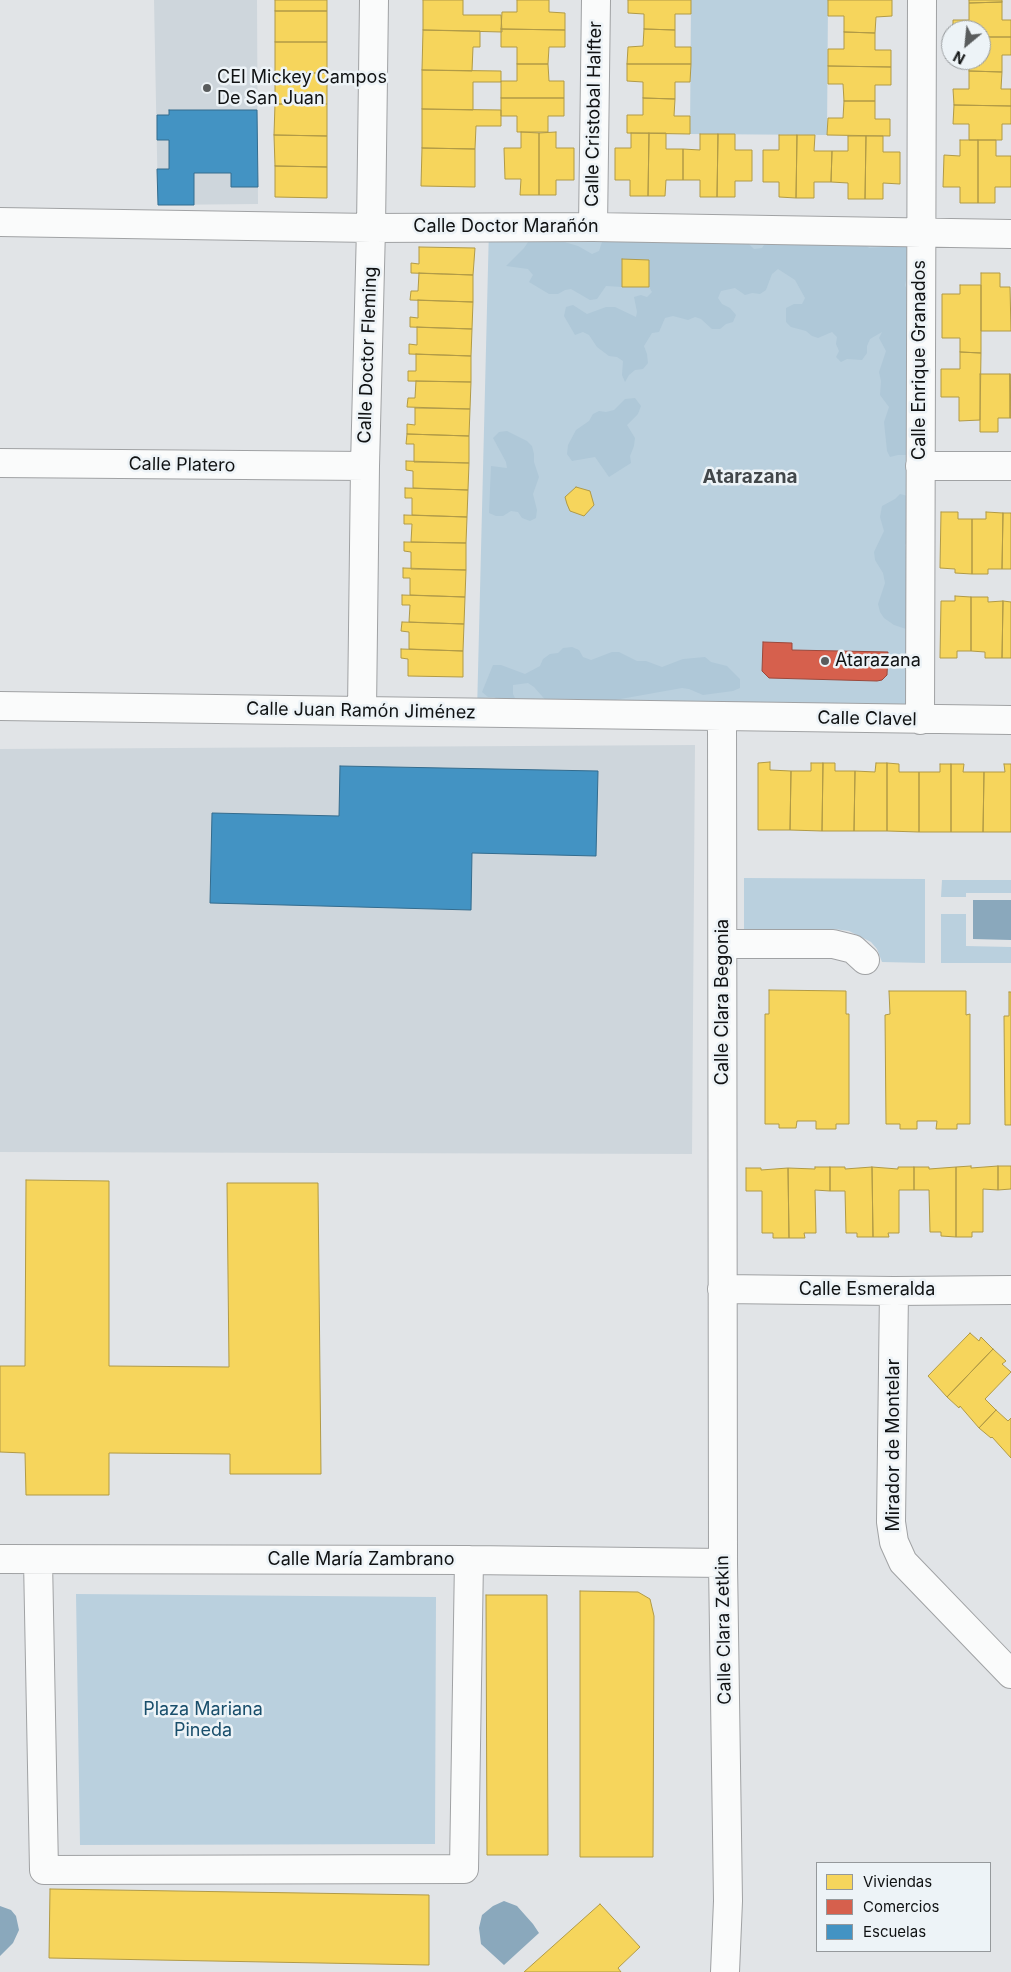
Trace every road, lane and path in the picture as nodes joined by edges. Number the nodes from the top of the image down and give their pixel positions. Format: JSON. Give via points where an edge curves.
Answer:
{"nodes":[{"id":1,"x":374,"y":0,"type":"edge"},
{"id":2,"x":596,"y":0,"type":"edge"},
{"id":3,"x":922,"y":0,"type":"edge"},
{"id":4,"x":0,"y":222,"type":"edge"},
{"id":5,"x":593,"y":227,"type":"junction"},
{"id":6,"x":372,"y":228,"type":"junction"},
{"id":7,"x":920,"y":232,"type":"junction"},
{"id":8,"x":1011,"y":234,"type":"edge"},
{"id":9,"x":0,"y":463,"type":"edge"},
{"id":10,"x":365,"y":466,"type":"junction"},
{"id":11,"x":920,"y":466,"type":"junction"},
{"id":12,"x":1011,"y":466,"type":"edge"},
{"id":13,"x":0,"y":706,"type":"edge"},
{"id":14,"x":362,"y":710,"type":"junction"},
{"id":15,"x":722,"y":716,"type":"junction"},
{"id":16,"x":920,"y":720,"type":"junction"},
{"id":17,"x":1011,"y":720,"type":"edge"},
{"id":18,"x":723,"y":944,"type":"junction"},
{"id":19,"x":865,"y":960,"type":"dead end"},
{"id":20,"x":722,"y":1289,"type":"junction"},
{"id":21,"x":894,"y":1291,"type":"junction"},
{"id":22,"x":1008,"y":1294,"type":"edge"},
{"id":23,"x":0,"y":1560,"type":"edge"},
{"id":24,"x":38,"y":1560,"type":"junction"},
{"id":25,"x":469,"y":1560,"type":"junction"},
{"id":26,"x":723,"y":1563,"type":"junction"},
{"id":27,"x":1011,"y":1674,"type":"edge"},
{"id":28,"x":724,"y":1972,"type":"edge"}],
"edges":[{"from":1,"to":6,"type":"street","name":"Calle Doctor Fleming"},
{"from":2,"to":5,"type":"street","name":"Calle Cristobal Halfter"},
{"from":3,"to":7,"type":"street","name":"Calle Enrique Granados"},
{"from":4,"to":6,"type":"street","name":"Calle Doctor Marañón"},
{"from":5,"to":6,"type":"street","name":"Calle Doctor Marañón"},
{"from":5,"to":7,"type":"street","name":"Calle Doctor Marañón"},
{"from":6,"to":10,"type":"street","name":"Calle Doctor Fleming"},
{"from":7,"to":8,"type":"street","name":"Calle Doctor Marañón"},
{"from":7,"to":11,"type":"street","name":"Calle Enrique Granados"},
{"from":9,"to":10,"type":"street","name":"Calle Platero"},
{"from":10,"to":14,"type":"street","name":"Calle Doctor Fleming"},
{"from":11,"to":12,"type":"street"},
{"from":11,"to":16,"type":"street","name":"Calle Enrique Granados"},
{"from":13,"to":14,"type":"street","name":"Calle Juan Ramón Jiménez"},
{"from":14,"to":15,"type":"street","name":"Calle Juan Ramón Jiménez"},
{"from":15,"to":16,"type":"street","name":"Calle Clavel"},
{"from":15,"to":18,"type":"street","name":"Calle Clara Begonia"},
{"from":16,"to":17,"type":"street","name":"Calle Clavel"},
{"from":18,"to":19,"type":"street","via":[[833,944],[853,949]]},
{"from":18,"to":20,"type":"street","name":"Calle Clara Begonia"},
{"from":20,"to":21,"type":"street","name":"Calle Esmeralda"},
{"from":20,"to":26,"type":"street","name":"Calle Clara Zetkin"},
{"from":21,"to":22,"type":"street","name":"Calle Esmeralda"},
{"from":21,"to":27,"type":"street","name":"Mirador de Montelar","via":[[891,1522],[894,1542],[903,1562]]},
{"from":23,"to":24,"type":"street","name":"Calle María Zambrano"},
{"from":24,"to":25,"type":"street","name":"Calle María Zambrano"},
{"from":24,"to":25,"type":"street","via":[[44,1870],[464,1869]]},
{"from":25,"to":26,"type":"street","name":"Calle María Zambrano"},
{"from":26,"to":28,"type":"street","name":"Calle Clara Zetkin","via":[[728,1901]]}]}
